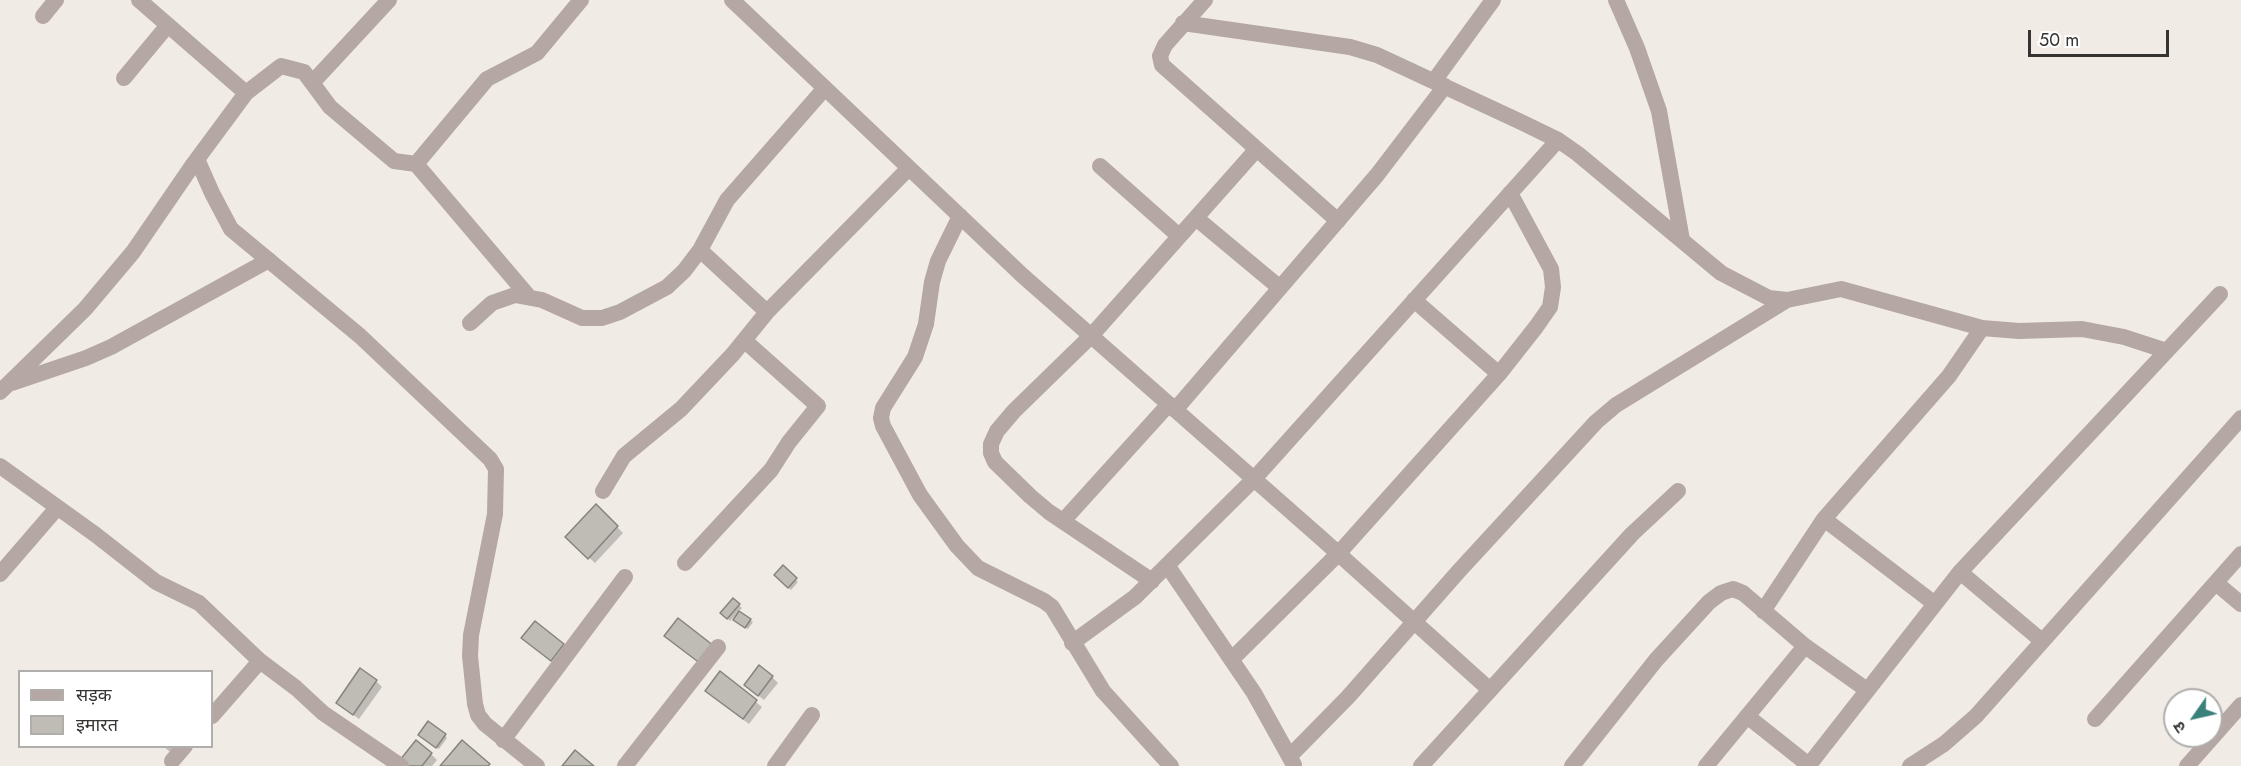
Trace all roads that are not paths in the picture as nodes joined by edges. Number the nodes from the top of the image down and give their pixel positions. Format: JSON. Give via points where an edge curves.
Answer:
{"nodes":[{"id":1,"x":56,"y":0,"type":"edge"},
{"id":2,"x":139,"y":0,"type":"edge"},
{"id":3,"x":389,"y":0,"type":"edge"},
{"id":4,"x":581,"y":0,"type":"edge"},
{"id":5,"x":732,"y":0,"type":"edge"},
{"id":6,"x":1204,"y":0,"type":"edge"},
{"id":7,"x":1493,"y":0,"type":"edge"},
{"id":8,"x":1616,"y":0,"type":"edge"},
{"id":9,"x":43,"y":16,"type":"dead end"},
{"id":10,"x":1183,"y":23,"type":"junction"},
{"id":11,"x":168,"y":26,"type":"junction"},
{"id":12,"x":124,"y":78,"type":"dead end"},
{"id":13,"x":312,"y":83,"type":"junction"},
{"id":14,"x":1439,"y":83,"type":"junction"},
{"id":15,"x":825,"y":88,"type":"junction"},
{"id":16,"x":246,"y":93,"type":"junction"},
{"id":17,"x":1557,"y":140,"type":"junction"},
{"id":18,"x":1256,"y":150,"type":"junction"},
{"id":19,"x":197,"y":159,"type":"junction"},
{"id":20,"x":416,"y":164,"type":"junction"},
{"id":21,"x":1100,"y":166,"type":"dead end"},
{"id":22,"x":909,"y":168,"type":"junction"},
{"id":23,"x":1510,"y":193,"type":"junction"},
{"id":24,"x":960,"y":216,"type":"junction"},
{"id":25,"x":1196,"y":218,"type":"junction"},
{"id":26,"x":1338,"y":221,"type":"junction"},
{"id":27,"x":1179,"y":236,"type":"junction"},
{"id":28,"x":1682,"y":240,"type":"junction"},
{"id":29,"x":700,"y":250,"type":"junction"},
{"id":30,"x":269,"y":260,"type":"junction"},
{"id":31,"x":1280,"y":288,"type":"junction"},
{"id":32,"x":2220,"y":294,"type":"dead end"},
{"id":33,"x":529,"y":297,"type":"junction"},
{"id":34,"x":1414,"y":300,"type":"junction"},
{"id":35,"x":1787,"y":300,"type":"junction"},
{"id":36,"x":767,"y":312,"type":"junction"},
{"id":37,"x":470,"y":323,"type":"dead end"},
{"id":38,"x":1982,"y":328,"type":"junction"},
{"id":39,"x":1091,"y":336,"type":"junction"},
{"id":40,"x":745,"y":341,"type":"junction"},
{"id":41,"x":2167,"y":351,"type":"junction"},
{"id":42,"x":1498,"y":374,"type":"junction"},
{"id":43,"x":4,"y":388,"type":"edge"},
{"id":44,"x":1172,"y":407,"type":"junction"},
{"id":45,"x":2241,"y":418,"type":"edge"},
{"id":46,"x":0,"y":466,"type":"edge"},
{"id":47,"x":1254,"y":479,"type":"junction"},
{"id":48,"x":603,"y":491,"type":"dead end"},
{"id":49,"x":1678,"y":492,"type":"dead end"},
{"id":50,"x":57,"y":508,"type":"junction"},
{"id":51,"x":1824,"y":519,"type":"junction"},
{"id":52,"x":1063,"y":521,"type":"junction"},
{"id":53,"x":1338,"y":554,"type":"junction"},
{"id":54,"x":2241,"y":554,"type":"edge"},
{"id":55,"x":685,"y":563,"type":"dead end"},
{"id":56,"x":1167,"y":565,"type":"junction"},
{"id":57,"x":1960,"y":572,"type":"junction"},
{"id":58,"x":0,"y":574,"type":"edge"},
{"id":59,"x":625,"y":577,"type":"dead end"},
{"id":60,"x":1152,"y":580,"type":"junction"},
{"id":61,"x":2216,"y":583,"type":"junction"},
{"id":62,"x":1935,"y":604,"type":"junction"},
{"id":63,"x":2241,"y":604,"type":"edge"},
{"id":64,"x":1763,"y":611,"type":"junction"},
{"id":65,"x":1415,"y":623,"type":"junction"},
{"id":66,"x":2043,"y":641,"type":"junction"},
{"id":67,"x":1072,"y":643,"type":"junction"},
{"id":68,"x":1805,"y":646,"type":"junction"},
{"id":69,"x":718,"y":647,"type":"dead end"},
{"id":70,"x":1232,"y":659,"type":"junction"},
{"id":71,"x":260,"y":661,"type":"junction"},
{"id":72,"x":1490,"y":690,"type":"junction"},
{"id":73,"x":1868,"y":690,"type":"junction"},
{"id":74,"x":2241,"y":705,"type":"edge"},
{"id":75,"x":213,"y":715,"type":"edge"},
{"id":76,"x":812,"y":715,"type":"dead end"},
{"id":77,"x":1747,"y":716,"type":"junction"},
{"id":78,"x":2095,"y":719,"type":"dead end"},
{"id":79,"x":503,"y":740,"type":"junction"},
{"id":80,"x":184,"y":748,"type":"edge"},
{"id":81,"x":172,"y":761,"type":"dead end"},
{"id":82,"x":1292,"y":761,"type":"edge"},
{"id":83,"x":401,"y":766,"type":"edge"},
{"id":84,"x":537,"y":766,"type":"edge"},
{"id":85,"x":625,"y":766,"type":"edge"},
{"id":86,"x":775,"y":766,"type":"edge"},
{"id":87,"x":1171,"y":766,"type":"edge"},
{"id":88,"x":1421,"y":766,"type":"edge"},
{"id":89,"x":1573,"y":766,"type":"edge"},
{"id":90,"x":1706,"y":766,"type":"edge"},
{"id":91,"x":1809,"y":766,"type":"edge"},
{"id":92,"x":1910,"y":766,"type":"edge"},
{"id":93,"x":2187,"y":766,"type":"edge"}],
"edges":[{"from":1,"to":9,"type":"street"},
{"from":2,"to":11,"type":"street"},
{"from":3,"to":13,"type":"street"},
{"from":4,"to":20,"type":"street","via":[[537,53],[487,79]]},
{"from":5,"to":15,"type":"street"},
{"from":6,"to":10,"type":"street"},
{"from":7,"to":14,"type":"street"},
{"from":8,"to":28,"type":"street","via":[[1656,100]]},
{"from":10,"to":14,"type":"street","via":[[1350,47]]},
{"from":10,"to":18,"type":"street","via":[[1165,45],[1160,56],[1162,65]]},
{"from":11,"to":12,"type":"street"},
{"from":11,"to":16,"type":"street"},
{"from":13,"to":16,"type":"street","via":[[304,72],[281,66]]},
{"from":13,"to":20,"type":"street","via":[[330,107],[394,161]]},
{"from":14,"to":17,"type":"street"},
{"from":14,"to":26,"type":"street","via":[[1377,175]]},
{"from":15,"to":22,"type":"street"},
{"from":15,"to":29,"type":"street","via":[[727,200]]},
{"from":16,"to":19,"type":"street"},
{"from":17,"to":23,"type":"street"},
{"from":17,"to":28,"type":"street"},
{"from":18,"to":25,"type":"street"},
{"from":18,"to":26,"type":"street"},
{"from":19,"to":30,"type":"street","via":[[231,229]]},
{"from":19,"to":43,"type":"street","via":[[134,252],[85,309]]},
{"from":20,"to":33,"type":"street"},
{"from":21,"to":27,"type":"street"},
{"from":22,"to":24,"type":"street"},
{"from":22,"to":36,"type":"street"},
{"from":23,"to":34,"type":"street"},
{"from":23,"to":42,"type":"street","via":[[1551,268],[1553,287],[1550,307]]},
{"from":24,"to":39,"type":"street"},
{"from":24,"to":67,"type":"street","via":[[938,261],[926,324],[915,357],[883,408],[883,426],[920,495],[963,553],[978,568],[1044,601]]},
{"from":25,"to":27,"type":"street"},
{"from":25,"to":31,"type":"street"},
{"from":26,"to":31,"type":"street"},
{"from":27,"to":39,"type":"street"},
{"from":28,"to":35,"type":"street","via":[[1741,285],[1769,298]]},
{"from":29,"to":33,"type":"street","via":[[667,287],[602,318],[582,318]]},
{"from":29,"to":36,"type":"street"},
{"from":30,"to":43,"type":"street","via":[[111,347]]},
{"from":30,"to":79,"type":"street","via":[[360,336],[496,469],[495,514],[470,656],[478,715]]},
{"from":31,"to":44,"type":"street"},
{"from":32,"to":41,"type":"street"},
{"from":33,"to":37,"type":"street","via":[[515,295],[492,303]]},
{"from":34,"to":42,"type":"street"},
{"from":34,"to":47,"type":"street"},
{"from":35,"to":38,"type":"street","via":[[1841,289]]},
{"from":35,"to":65,"type":"street","via":[[1616,405],[1596,422]]},
{"from":36,"to":40,"type":"street"},
{"from":38,"to":41,"type":"street","via":[[2082,329]]},
{"from":38,"to":51,"type":"street","via":[[1949,376]]},
{"from":39,"to":44,"type":"street"},
{"from":39,"to":52,"type":"street","via":[[1014,411],[991,444],[991,453],[1002,471]]},
{"from":40,"to":48,"type":"street","via":[[681,409],[624,456]]},
{"from":40,"to":55,"type":"street","via":[[818,406],[771,470]]},
{"from":41,"to":57,"type":"street"},
{"from":42,"to":53,"type":"street"},
{"from":44,"to":47,"type":"street"},
{"from":44,"to":52,"type":"street"},
{"from":45,"to":66,"type":"street"},
{"from":46,"to":50,"type":"street"},
{"from":47,"to":53,"type":"street"},
{"from":47,"to":56,"type":"street"},
{"from":49,"to":72,"type":"street","via":[[1632,534]]},
{"from":50,"to":58,"type":"street"},
{"from":50,"to":71,"type":"street","via":[[156,582],[200,603]]},
{"from":51,"to":62,"type":"street"},
{"from":51,"to":64,"type":"street"},
{"from":52,"to":60,"type":"street"},
{"from":53,"to":65,"type":"street"},
{"from":53,"to":70,"type":"street"},
{"from":54,"to":61,"type":"street"},
{"from":56,"to":60,"type":"street"},
{"from":56,"to":70,"type":"street"},
{"from":57,"to":62,"type":"street"},
{"from":57,"to":66,"type":"street"},
{"from":59,"to":79,"type":"street"},
{"from":60,"to":67,"type":"street"},
{"from":61,"to":63,"type":"street"},
{"from":61,"to":78,"type":"street"},
{"from":62,"to":73,"type":"street"},
{"from":64,"to":68,"type":"street"},
{"from":64,"to":89,"type":"street","via":[[1733,589],[1709,602],[1656,660]]},
{"from":65,"to":72,"type":"street"},
{"from":65,"to":82,"type":"street"},
{"from":66,"to":92,"type":"street","via":[[1976,716]]},
{"from":67,"to":87,"type":"street","via":[[1103,691]]},
{"from":68,"to":73,"type":"street"},
{"from":68,"to":77,"type":"street"},
{"from":69,"to":85,"type":"street"},
{"from":70,"to":82,"type":"street"},
{"from":71,"to":75,"type":"street"},
{"from":71,"to":83,"type":"street","via":[[323,713]]},
{"from":72,"to":88,"type":"street"},
{"from":73,"to":91,"type":"street"},
{"from":74,"to":93,"type":"street"},
{"from":76,"to":86,"type":"street"},
{"from":77,"to":90,"type":"street"},
{"from":77,"to":91,"type":"street"},
{"from":79,"to":84,"type":"street"},
{"from":80,"to":81,"type":"street"}]}
